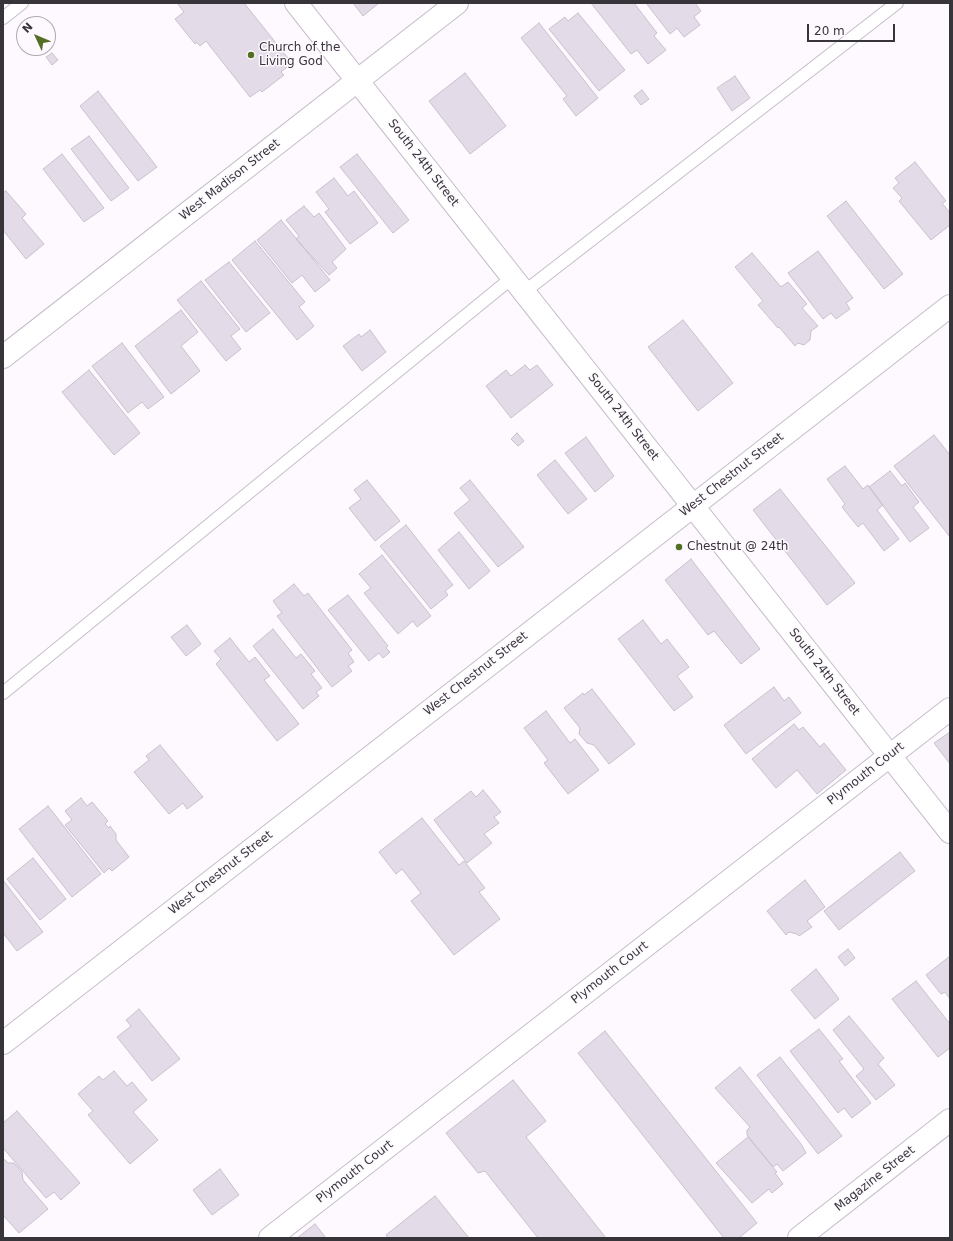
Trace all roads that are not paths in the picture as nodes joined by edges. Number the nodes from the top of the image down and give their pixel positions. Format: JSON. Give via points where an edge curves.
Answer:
{"nodes":[{"id":1,"x":22,"y":3,"type":"edge"},
{"id":2,"x":296,"y":3,"type":"edge"},
{"id":3,"x":457,"y":3,"type":"edge"},
{"id":4,"x":896,"y":3,"type":"edge"},
{"id":5,"x":3,"y":18,"type":"edge"},
{"id":6,"x":357,"y":80,"type":"junction"},
{"id":7,"x":519,"y":285,"type":"junction"},
{"id":8,"x":950,"y":306,"type":"edge"},
{"id":9,"x":3,"y":357,"type":"edge"},
{"id":10,"x":693,"y":506,"type":"junction"},
{"id":11,"x":3,"y":693,"type":"edge"},
{"id":12,"x":950,"y":709,"type":"edge"},
{"id":13,"x":890,"y":756,"type":"junction"},
{"id":14,"x":950,"y":832,"type":"edge"},
{"id":15,"x":3,"y":1043,"type":"edge"},
{"id":16,"x":950,"y":1120,"type":"edge"},
{"id":17,"x":270,"y":1238,"type":"edge"},
{"id":18,"x":799,"y":1238,"type":"edge"}],
"edges":[{"from":1,"to":5,"type":"lane"},
{"from":2,"to":6,"type":"street","name":"South 24th Street"},
{"from":3,"to":6,"type":"street","name":"West Madison Street"},
{"from":4,"to":7,"type":"lane"},
{"from":6,"to":7,"type":"street","name":"South 24th Street"},
{"from":6,"to":9,"type":"street","name":"West Madison Street"},
{"from":7,"to":10,"type":"street","name":"South 24th Street"},
{"from":7,"to":11,"type":"lane"},
{"from":8,"to":10,"type":"street","name":"West Chestnut Street"},
{"from":10,"to":13,"type":"street","name":"South 24th Street"},
{"from":10,"to":15,"type":"street","name":"West Chestnut Street"},
{"from":12,"to":13,"type":"street","name":"Plymouth Court"},
{"from":13,"to":14,"type":"street","name":"South 24th Street"},
{"from":13,"to":17,"type":"street","name":"Plymouth Court"},
{"from":16,"to":18,"type":"street","name":"Magazine Street"}]}
